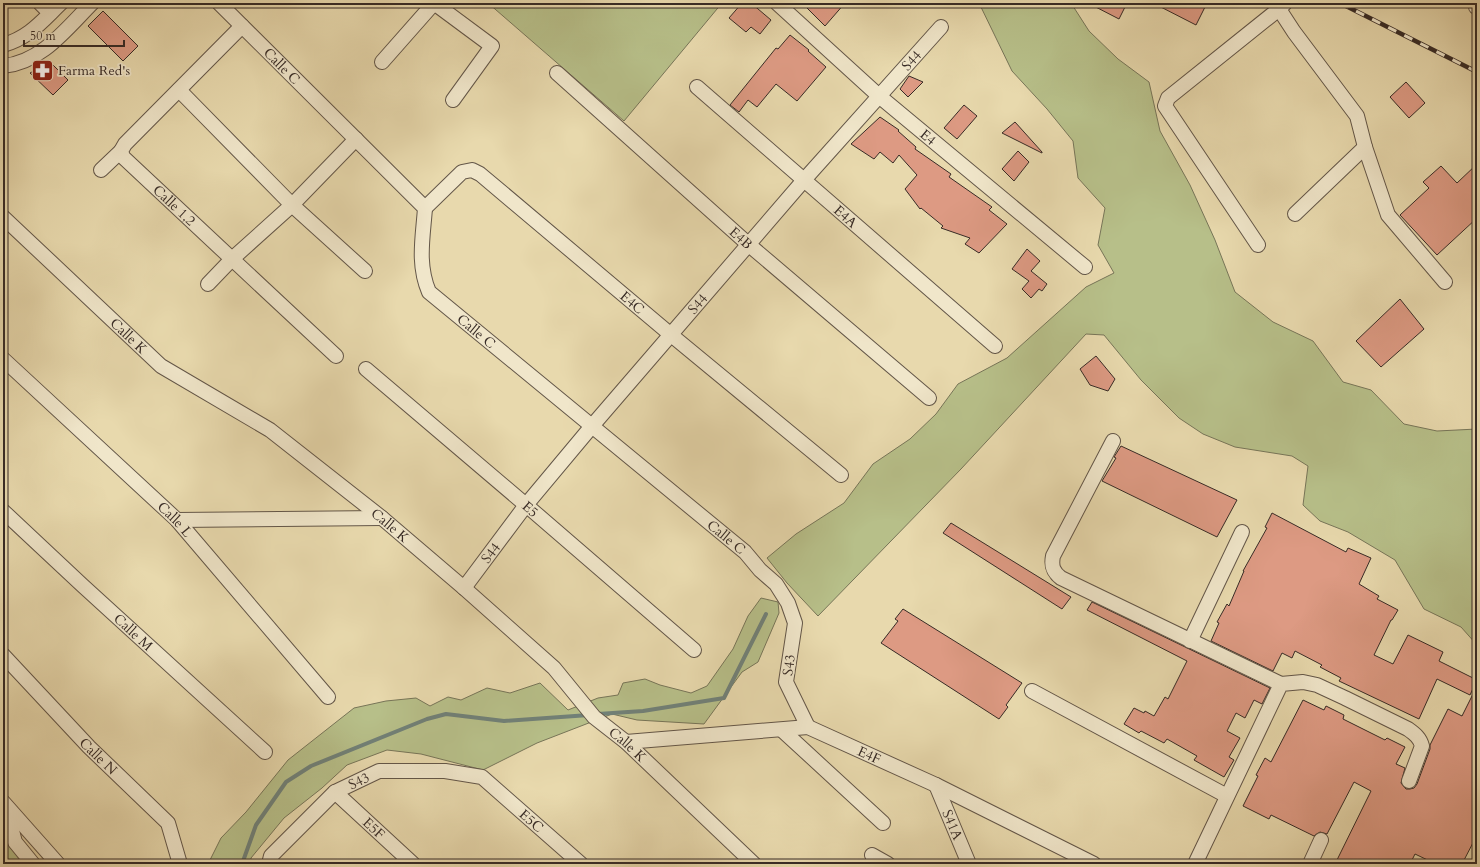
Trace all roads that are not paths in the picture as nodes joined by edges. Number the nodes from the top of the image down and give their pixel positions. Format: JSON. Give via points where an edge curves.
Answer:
{"nodes":[{"id":1,"x":40,"y":3,"type":"edge"},
{"id":2,"x":60,"y":3,"type":"edge"},
{"id":3,"x":92,"y":3,"type":"edge"},
{"id":4,"x":219,"y":3,"type":"edge"},
{"id":5,"x":434,"y":3,"type":"edge"},
{"id":6,"x":777,"y":3,"type":"edge"},
{"id":7,"x":1282,"y":6,"type":"edge"},
{"id":8,"x":50,"y":13,"type":"junction"},
{"id":9,"x":242,"y":26,"type":"junction"},
{"id":10,"x":940,"y":27,"type":"dead end"},
{"id":11,"x":3,"y":45,"type":"edge"},
{"id":12,"x":382,"y":62,"type":"dead end"},
{"id":13,"x":3,"y":66,"type":"edge"},
{"id":14,"x":557,"y":74,"type":"dead end"},
{"id":15,"x":697,"y":87,"type":"dead end"},
{"id":16,"x":179,"y":90,"type":"junction"},
{"id":17,"x":879,"y":96,"type":"junction"},
{"id":18,"x":453,"y":100,"type":"dead end"},
{"id":19,"x":356,"y":139,"type":"junction"},
{"id":20,"x":1365,"y":148,"type":"junction"},
{"id":21,"x":121,"y":151,"type":"junction"},
{"id":22,"x":101,"y":170,"type":"dead end"},
{"id":23,"x":804,"y":180,"type":"junction"},
{"id":24,"x":292,"y":205,"type":"junction"},
{"id":25,"x":425,"y":208,"type":"junction"},
{"id":26,"x":1295,"y":214,"type":"dead end"},
{"id":27,"x":3,"y":217,"type":"edge"},
{"id":28,"x":748,"y":244,"type":"junction"},
{"id":29,"x":1258,"y":244,"type":"dead end"},
{"id":30,"x":232,"y":259,"type":"junction"},
{"id":31,"x":1085,"y":266,"type":"dead end"},
{"id":32,"x":365,"y":271,"type":"dead end"},
{"id":33,"x":1445,"y":282,"type":"dead end"},
{"id":34,"x":208,"y":284,"type":"dead end"},
{"id":35,"x":670,"y":334,"type":"junction"},
{"id":36,"x":995,"y":346,"type":"dead end"},
{"id":37,"x":336,"y":356,"type":"dead end"},
{"id":38,"x":3,"y":359,"type":"edge"},
{"id":39,"x":366,"y":369,"type":"dead end"},
{"id":40,"x":929,"y":398,"type":"dead end"},
{"id":41,"x":592,"y":426,"type":"junction"},
{"id":42,"x":1113,"y":441,"type":"dead end"},
{"id":43,"x":841,"y":475,"type":"dead end"},
{"id":44,"x":526,"y":505,"type":"junction"},
{"id":45,"x":3,"y":511,"type":"edge"},
{"id":46,"x":382,"y":518,"type":"junction"},
{"id":47,"x":177,"y":520,"type":"junction"},
{"id":48,"x":1242,"y":532,"type":"dead end"},
{"id":49,"x":464,"y":588,"type":"junction"},
{"id":50,"x":795,"y":623,"type":"joint"},
{"id":51,"x":1190,"y":641,"type":"junction"},
{"id":52,"x":694,"y":650,"type":"dead end"},
{"id":53,"x":3,"y":655,"type":"edge"},
{"id":54,"x":1281,"y":684,"type":"junction"},
{"id":55,"x":1032,"y":691,"type":"dead end"},
{"id":56,"x":328,"y":697,"type":"dead end"},
{"id":57,"x":808,"y":727,"type":"junction"},
{"id":58,"x":782,"y":730,"type":"junction"},
{"id":59,"x":626,"y":742,"type":"junction"},
{"id":60,"x":265,"y":752,"type":"dead end"},
{"id":61,"x":482,"y":777,"type":"joint"},
{"id":62,"x":1409,"y":781,"type":"dead end"},
{"id":63,"x":936,"y":786,"type":"junction"},
{"id":64,"x":334,"y":792,"type":"junction"},
{"id":65,"x":1227,"y":796,"type":"junction"},
{"id":66,"x":4,"y":800,"type":"edge"},
{"id":67,"x":883,"y":823,"type":"dead end"},
{"id":68,"x":1321,"y":840,"type":"dead end"},
{"id":69,"x":872,"y":855,"type":"dead end"},
{"id":70,"x":33,"y":864,"type":"edge"},
{"id":71,"x":58,"y":864,"type":"edge"},
{"id":72,"x":180,"y":864,"type":"edge"},
{"id":73,"x":269,"y":864,"type":"edge"},
{"id":74,"x":413,"y":864,"type":"edge"},
{"id":75,"x":581,"y":864,"type":"edge"},
{"id":76,"x":754,"y":864,"type":"edge"},
{"id":77,"x":888,"y":864,"type":"edge"},
{"id":78,"x":969,"y":864,"type":"edge"},
{"id":79,"x":1094,"y":864,"type":"edge"},
{"id":80,"x":1195,"y":864,"type":"edge"},
{"id":81,"x":1310,"y":864,"type":"edge"}],
"edges":[{"from":1,"to":8,"type":"street"},
{"from":2,"to":8,"type":"street"},
{"from":3,"to":13,"type":"street","via":[[44,50],[14,65]]},
{"from":4,"to":9,"type":"street","name":"Calle C"},
{"from":5,"to":12,"type":"street"},
{"from":5,"to":18,"type":"street","via":[[492,46]]},
{"from":6,"to":17,"type":"street","name":"E4"},
{"from":7,"to":20,"type":"street","via":[[1294,32],[1357,116]]},
{"from":7,"to":29,"type":"street","via":[[1168,98],[1165,106]]},
{"from":8,"to":11,"type":"street","via":[[35,29],[15,42]]},
{"from":9,"to":16,"type":"street"},
{"from":9,"to":19,"type":"street","name":"Calle C"},
{"from":10,"to":17,"type":"street","name":"S44"},
{"from":14,"to":28,"type":"street","name":"E4B"},
{"from":15,"to":23,"type":"street","name":"E4A"},
{"from":16,"to":21,"type":"street"},
{"from":16,"to":24,"type":"street"},
{"from":17,"to":23,"type":"street","name":"S44"},
{"from":17,"to":31,"type":"street","name":"E4"},
{"from":19,"to":24,"type":"street"},
{"from":19,"to":25,"type":"street","name":"Calle C"},
{"from":20,"to":26,"type":"street"},
{"from":20,"to":33,"type":"street","via":[[1388,215]]},
{"from":21,"to":22,"type":"street"},
{"from":21,"to":30,"type":"street","name":"Calle 1,2","via":[[123,157]]},
{"from":23,"to":28,"type":"street","name":"S44"},
{"from":23,"to":36,"type":"street","name":"E4A"},
{"from":24,"to":30,"type":"street"},
{"from":24,"to":32,"type":"street"},
{"from":25,"to":35,"type":"street","name":"E4C","via":[[462,172],[472,170],[480,174]]},
{"from":25,"to":41,"type":"street","name":"Calle C","via":[[421,262],[429,292]]},
{"from":27,"to":46,"type":"street","name":"Calle K","via":[[161,366],[270,430]]},
{"from":28,"to":35,"type":"street","name":"S44"},
{"from":28,"to":40,"type":"street","name":"E4B"},
{"from":30,"to":34,"type":"street"},
{"from":30,"to":37,"type":"street","name":"Calle 1,2"},
{"from":35,"to":41,"type":"street","name":"S44"},
{"from":35,"to":43,"type":"street","name":"E4C"},
{"from":38,"to":47,"type":"street","name":"Calle L"},
{"from":39,"to":44,"type":"street","name":"E5"},
{"from":41,"to":44,"type":"street","name":"S44"},
{"from":41,"to":50,"type":"street","name":"Calle C","via":[[744,552],[776,584],[788,602]]},
{"from":42,"to":51,"type":"street","via":[[1053,556],[1053,570],[1061,578]]},
{"from":44,"to":49,"type":"street","name":"S44"},
{"from":44,"to":52,"type":"street","name":"E5"},
{"from":45,"to":60,"type":"street","name":"Calle M"},
{"from":46,"to":47,"type":"street"},
{"from":46,"to":49,"type":"street","name":"Calle K"},
{"from":47,"to":56,"type":"street","name":"Calle L"},
{"from":48,"to":51,"type":"street"},
{"from":49,"to":59,"type":"street","name":"Calle K","via":[[554,668],[594,717]]},
{"from":50,"to":57,"type":"street","name":"S43","via":[[786,682]]},
{"from":51,"to":54,"type":"street"},
{"from":53,"to":72,"type":"street","name":"Calle N","via":[[89,747],[168,823]]},
{"from":54,"to":62,"type":"street","via":[[1303,682],[1317,685],[1416,735],[1422,746]]},
{"from":54,"to":65,"type":"street"},
{"from":55,"to":65,"type":"street"},
{"from":57,"to":58,"type":"street"},
{"from":57,"to":63,"type":"street","name":"E4F"},
{"from":58,"to":59,"type":"street"},
{"from":58,"to":67,"type":"street"},
{"from":59,"to":76,"type":"street","name":"Calle K"},
{"from":61,"to":64,"type":"street","name":"S43","via":[[445,771],[378,771]]},
{"from":61,"to":75,"type":"street","name":"E5C"},
{"from":63,"to":78,"type":"street","name":"S41A"},
{"from":63,"to":79,"type":"street","name":"E4F"},
{"from":64,"to":73,"type":"street","name":"S43","via":[[272,856]]},
{"from":64,"to":74,"type":"street","name":"E5F"},
{"from":65,"to":80,"type":"street"},
{"from":66,"to":70,"type":"street","via":[[15,842]]},
{"from":66,"to":71,"type":"street"},
{"from":68,"to":81,"type":"street"},
{"from":69,"to":77,"type":"street"}]}
